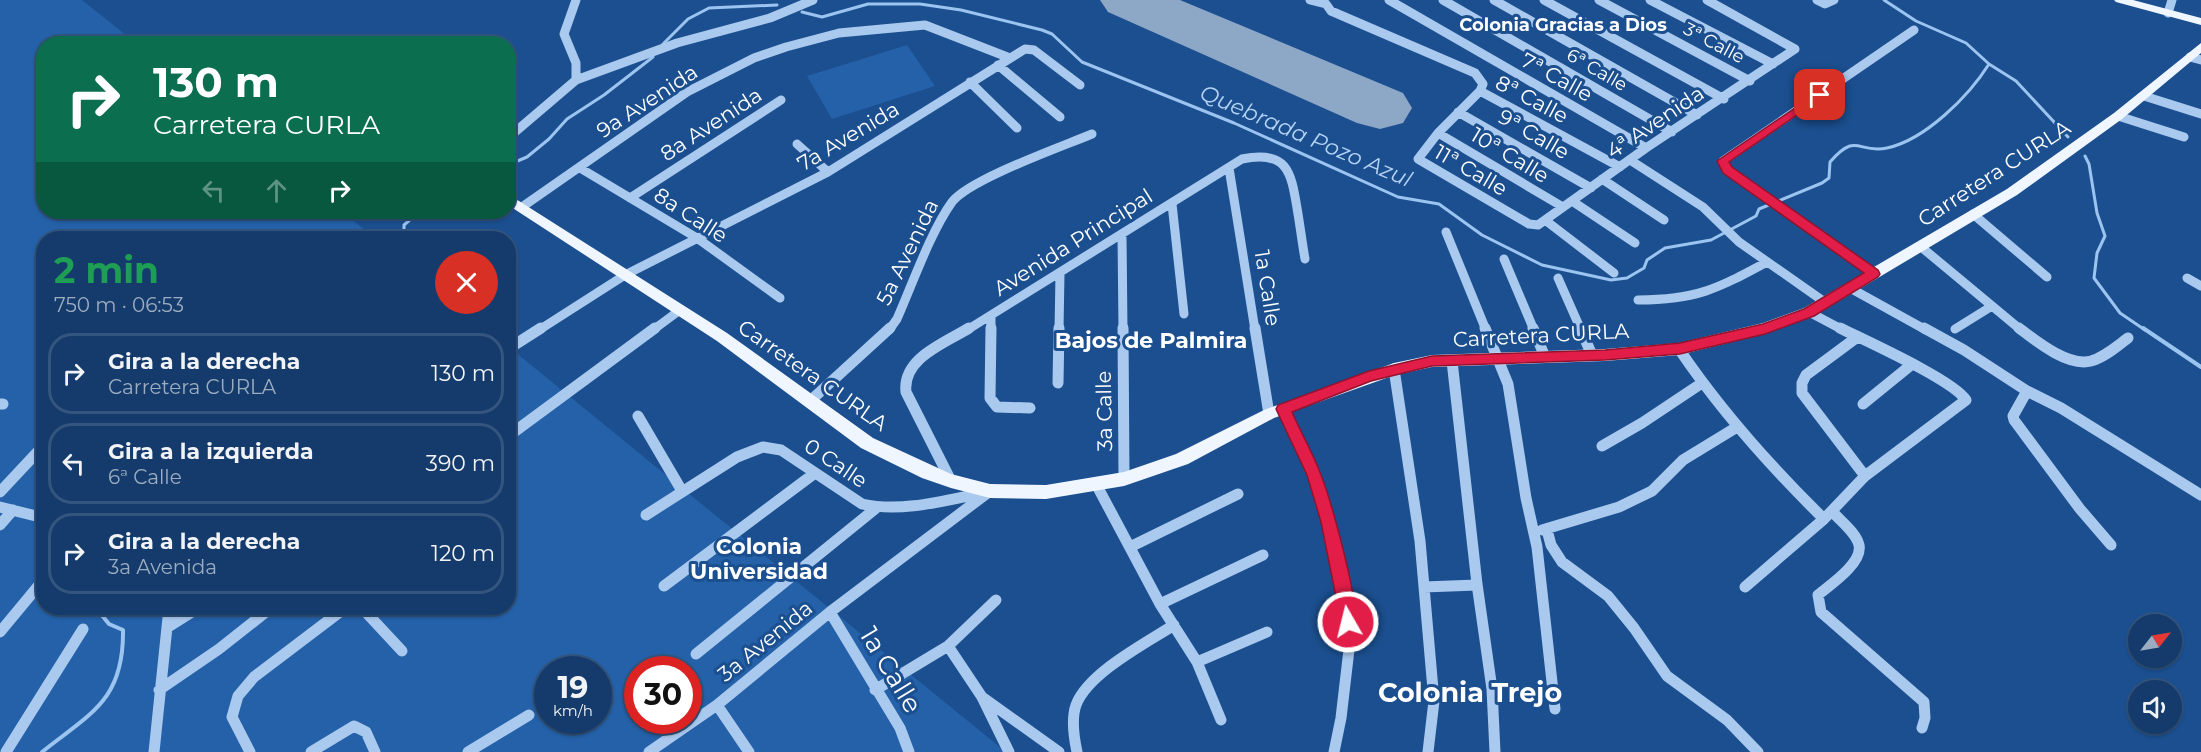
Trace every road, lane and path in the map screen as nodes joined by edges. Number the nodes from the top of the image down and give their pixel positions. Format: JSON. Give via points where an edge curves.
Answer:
{"nodes":[{"id":1,"x":576,"y":0,"type":"edge"},
{"id":2,"x":813,"y":0,"type":"edge"},
{"id":3,"x":1310,"y":0,"type":"edge"},
{"id":4,"x":1336,"y":0,"type":"edge"},
{"id":5,"x":1389,"y":0,"type":"edge"},
{"id":6,"x":1443,"y":0,"type":"edge"},
{"id":7,"x":1494,"y":0,"type":"edge"},
{"id":8,"x":1544,"y":0,"type":"edge"},
{"id":9,"x":1599,"y":0,"type":"edge"},
{"id":10,"x":1650,"y":0,"type":"edge"},
{"id":11,"x":1817,"y":0,"type":"edge"},
{"id":12,"x":1834,"y":0,"type":"edge"},
{"id":13,"x":2120,"y":0,"type":"edge"},
{"id":14,"x":2172,"y":0,"type":"edge"},
{"id":15,"x":1714,"y":1,"type":"edge"},
{"id":16,"x":1326,"y":4,"type":"junction"},
{"id":17,"x":2168,"y":13,"type":"junction"},
{"id":18,"x":2201,"y":22,"type":"edge"},
{"id":19,"x":1914,"y":30,"type":"dead end"},
{"id":20,"x":2197,"y":55,"type":"edge"},
{"id":21,"x":1010,"y":58,"type":"junction"},
{"id":22,"x":1773,"y":64,"type":"junction"},
{"id":23,"x":998,"y":65,"type":"junction"},
{"id":24,"x":576,"y":80,"type":"junction"},
{"id":25,"x":1750,"y":81,"type":"junction"},
{"id":26,"x":970,"y":82,"type":"junction"},
{"id":27,"x":1080,"y":84,"type":"dead end"},
{"id":28,"x":1480,"y":91,"type":"junction"},
{"id":29,"x":2144,"y":96,"type":"junction"},
{"id":30,"x":1724,"y":99,"type":"junction"},
{"id":31,"x":781,"y":100,"type":"dead end"},
{"id":32,"x":1458,"y":112,"type":"junction"},
{"id":33,"x":2201,"y":114,"type":"edge"},
{"id":34,"x":1697,"y":115,"type":"junction"},
{"id":35,"x":2118,"y":116,"type":"junction"},
{"id":36,"x":1060,"y":117,"type":"dead end"},
{"id":37,"x":1017,"y":128,"type":"dead end"},
{"id":38,"x":516,"y":131,"type":"edge"},
{"id":39,"x":1672,"y":132,"type":"junction"},
{"id":40,"x":1438,"y":133,"type":"junction"},
{"id":41,"x":1092,"y":134,"type":"dead end"},
{"id":42,"x":2184,"y":137,"type":"dead end"},
{"id":43,"x":797,"y":144,"type":"dead end"},
{"id":44,"x":1646,"y":148,"type":"junction"},
{"id":45,"x":1630,"y":160,"type":"junction"},
{"id":46,"x":1620,"y":167,"type":"junction"},
{"id":47,"x":580,"y":168,"type":"junction"},
{"id":48,"x":1229,"y":168,"type":"junction"},
{"id":49,"x":828,"y":172,"type":"junction"},
{"id":50,"x":1602,"y":179,"type":"junction"},
{"id":51,"x":1591,"y":188,"type":"junction"},
{"id":52,"x":630,"y":198,"type":"junction"},
{"id":53,"x":1572,"y":201,"type":"junction"},
{"id":54,"x":516,"y":203,"type":"edge"},
{"id":55,"x":1172,"y":204,"type":"junction"},
{"id":56,"x":522,"y":207,"type":"junction"},
{"id":57,"x":1563,"y":207,"type":"junction"},
{"id":58,"x":1973,"y":214,"type":"junction"},
{"id":59,"x":1664,"y":220,"type":"dead end"},
{"id":60,"x":1541,"y":223,"type":"junction"},
{"id":61,"x":1446,"y":232,"type":"dead end"},
{"id":62,"x":1122,"y":235,"type":"junction"},
{"id":63,"x":697,"y":238,"type":"junction"},
{"id":64,"x":1635,"y":243,"type":"dead end"},
{"id":65,"x":1920,"y":246,"type":"junction"},
{"id":66,"x":1305,"y":259,"type":"dead end"},
{"id":67,"x":1504,"y":259,"type":"dead end"},
{"id":68,"x":1767,"y":262,"type":"junction"},
{"id":69,"x":1614,"y":273,"type":"dead end"},
{"id":70,"x":1059,"y":274,"type":"junction"},
{"id":71,"x":1874,"y":274,"type":"junction"},
{"id":72,"x":625,"y":275,"type":"junction"},
{"id":73,"x":2047,"y":277,"type":"dead end"},
{"id":74,"x":1558,"y":278,"type":"dead end"},
{"id":75,"x":2187,"y":278,"type":"dead end"},
{"id":76,"x":2201,"y":286,"type":"edge"},
{"id":77,"x":1850,"y":288,"type":"junction"},
{"id":78,"x":780,"y":298,"type":"dead end"},
{"id":79,"x":1638,"y":300,"type":"dead end"},
{"id":80,"x":1826,"y":303,"type":"junction"},
{"id":81,"x":1992,"y":306,"type":"junction"},
{"id":82,"x":680,"y":310,"type":"junction"},
{"id":83,"x":1809,"y":312,"type":"junction"},
{"id":84,"x":1184,"y":314,"type":"dead end"},
{"id":85,"x":991,"y":316,"type":"junction"},
{"id":86,"x":1955,"y":329,"type":"dead end"},
{"id":87,"x":1856,"y":338,"type":"junction"},
{"id":88,"x":2128,"y":338,"type":"dead end"},
{"id":89,"x":516,"y":344,"type":"edge"},
{"id":90,"x":1680,"y":349,"type":"junction"},
{"id":91,"x":1592,"y":355,"type":"junction"},
{"id":92,"x":1545,"y":357,"type":"junction"},
{"id":93,"x":1500,"y":360,"type":"junction"},
{"id":94,"x":1452,"y":361,"type":"junction"},
{"id":95,"x":1911,"y":365,"type":"junction"},
{"id":96,"x":1394,"y":369,"type":"junction"},
{"id":97,"x":1058,"y":383,"type":"dead end"},
{"id":98,"x":1702,"y":383,"type":"junction"},
{"id":99,"x":2027,"y":392,"type":"junction"},
{"id":100,"x":809,"y":402,"type":"junction"},
{"id":101,"x":1863,"y":404,"type":"dead end"},
{"id":102,"x":1030,"y":408,"type":"dead end"},
{"id":103,"x":1283,"y":409,"type":"junction"},
{"id":104,"x":1269,"y":414,"type":"junction"},
{"id":105,"x":638,"y":416,"type":"dead end"},
{"id":106,"x":1737,"y":427,"type":"junction"},
{"id":107,"x":516,"y":431,"type":"edge"},
{"id":108,"x":1602,"y":446,"type":"dead end"},
{"id":109,"x":36,"y":454,"type":"edge"},
{"id":110,"x":815,"y":473,"type":"junction"},
{"id":111,"x":1865,"y":476,"type":"junction"},
{"id":112,"x":1124,"y":479,"type":"junction"},
{"id":113,"x":951,"y":481,"type":"junction"},
{"id":114,"x":1096,"y":484,"type":"junction"},
{"id":115,"x":682,"y":491,"type":"junction"},
{"id":116,"x":990,"y":491,"type":"junction"},
{"id":117,"x":0,"y":492,"type":"edge"},
{"id":118,"x":1238,"y":494,"type":"dead end"},
{"id":119,"x":2201,"y":495,"type":"edge"},
{"id":120,"x":0,"y":507,"type":"edge"},
{"id":121,"x":875,"y":509,"type":"junction"},
{"id":122,"x":13,"y":510,"type":"junction"},
{"id":123,"x":646,"y":515,"type":"dead end"},
{"id":124,"x":1828,"y":515,"type":"junction"},
{"id":125,"x":36,"y":516,"type":"edge"},
{"id":126,"x":0,"y":525,"type":"edge"},
{"id":127,"x":1541,"y":530,"type":"junction"},
{"id":128,"x":2111,"y":545,"type":"dead end"},
{"id":129,"x":1130,"y":547,"type":"junction"},
{"id":130,"x":1263,"y":555,"type":"dead end"},
{"id":131,"x":1477,"y":585,"type":"junction"},
{"id":132,"x":664,"y":586,"type":"dead end"},
{"id":133,"x":1424,"y":587,"type":"junction"},
{"id":134,"x":1745,"y":587,"type":"dead end"},
{"id":135,"x":36,"y":589,"type":"edge"},
{"id":136,"x":996,"y":600,"type":"dead end"},
{"id":137,"x":1160,"y":604,"type":"junction"},
{"id":138,"x":830,"y":612,"type":"junction"},
{"id":139,"x":169,"y":615,"type":"edge"},
{"id":140,"x":187,"y":615,"type":"edge"},
{"id":141,"x":262,"y":615,"type":"edge"},
{"id":142,"x":336,"y":615,"type":"edge"},
{"id":143,"x":369,"y":615,"type":"edge"},
{"id":144,"x":1174,"y":625,"type":"junction"},
{"id":145,"x":168,"y":627,"type":"junction"},
{"id":146,"x":83,"y":629,"type":"dead end"},
{"id":147,"x":0,"y":632,"type":"edge"},
{"id":148,"x":1267,"y":633,"type":"dead end"},
{"id":149,"x":948,"y":646,"type":"junction"},
{"id":150,"x":402,"y":651,"type":"dead end"},
{"id":151,"x":696,"y":654,"type":"dead end"},
{"id":152,"x":1197,"y":662,"type":"junction"},
{"id":153,"x":159,"y":690,"type":"junction"},
{"id":154,"x":875,"y":690,"type":"junction"},
{"id":155,"x":982,"y":697,"type":"junction"},
{"id":156,"x":717,"y":705,"type":"junction"},
{"id":157,"x":1555,"y":709,"type":"dead end"},
{"id":158,"x":529,"y":715,"type":"dead end"},
{"id":159,"x":1221,"y":720,"type":"dead end"},
{"id":160,"x":1922,"y":728,"type":"dead end"},
{"id":161,"x":6,"y":752,"type":"edge"},
{"id":162,"x":154,"y":752,"type":"edge"},
{"id":163,"x":250,"y":752,"type":"edge"},
{"id":164,"x":311,"y":752,"type":"edge"},
{"id":165,"x":375,"y":752,"type":"edge"},
{"id":166,"x":468,"y":752,"type":"edge"},
{"id":167,"x":649,"y":752,"type":"edge"},
{"id":168,"x":749,"y":752,"type":"edge"},
{"id":169,"x":909,"y":752,"type":"edge"},
{"id":170,"x":1009,"y":752,"type":"edge"},
{"id":171,"x":1059,"y":752,"type":"edge"},
{"id":172,"x":1077,"y":752,"type":"edge"},
{"id":173,"x":1334,"y":752,"type":"edge"},
{"id":174,"x":1428,"y":752,"type":"edge"},
{"id":175,"x":1495,"y":752,"type":"edge"},
{"id":176,"x":1758,"y":752,"type":"edge"}],
"edges":[{"from":1,"to":24,"type":"street","via":[[564,34],[576,63]]},
{"from":2,"to":24,"type":"street","via":[[770,18],[677,43]]},
{"from":3,"to":16,"type":"street","name":"8ª Calle"},
{"from":4,"to":16,"type":"street"},
{"from":5,"to":44,"type":"street","name":"7ª Calle"},
{"from":6,"to":39,"type":"street","name":"6ª Calle"},
{"from":7,"to":34,"type":"street"},
{"from":8,"to":30,"type":"street"},
{"from":9,"to":25,"type":"street","name":"3ª Calle"},
{"from":10,"to":22,"type":"street"},
{"from":11,"to":12,"type":"street","via":[[1825,4]]},
{"from":13,"to":17,"type":"main road"},
{"from":14,"to":17,"type":"street"},
{"from":15,"to":22,"type":"street","name":"4ª Avenida","via":[[1791,45],[1795,50]]},
{"from":16,"to":28,"type":"street","name":"8ª Calle","via":[[1331,11],[1475,73],[1483,84]]},
{"from":17,"to":18,"type":"main road"},
{"from":19,"to":71,"type":"street","via":[[1723,161],[1724,166],[1778,207]]},
{"from":20,"to":29,"type":"main road","name":"Carretera CURLA"},
{"from":21,"to":23,"type":"street","name":"7a Avenida"},
{"from":21,"to":27,"type":"street","name":"7a Avenida","via":[[1025,49],[1034,50]]},
{"from":21,"to":47,"type":"street","name":"9a Avenida","via":[[925,25],[839,33],[754,58],[687,92]]},
{"from":22,"to":25,"type":"street","name":"4ª Avenida"},
{"from":23,"to":26,"type":"street","name":"7a Avenida"},
{"from":23,"to":36,"type":"street"},
{"from":24,"to":38,"type":"street"},
{"from":25,"to":30,"type":"street","name":"4ª Avenida"},
{"from":26,"to":37,"type":"street"},
{"from":26,"to":49,"type":"street","name":"7a Avenida"},
{"from":28,"to":32,"type":"street"},
{"from":28,"to":46,"type":"street","name":"8ª Calle"},
{"from":29,"to":33,"type":"street"},
{"from":29,"to":35,"type":"main road","name":"Carretera CURLA"},
{"from":30,"to":34,"type":"street","name":"4ª Avenida"},
{"from":31,"to":52,"type":"street","name":"8a Avenida"},
{"from":32,"to":40,"type":"street"},
{"from":32,"to":51,"type":"street","name":"9ª Calle"},
{"from":34,"to":39,"type":"street","name":"4ª Avenida"},
{"from":35,"to":42,"type":"street"},
{"from":35,"to":58,"type":"main road","name":"Carretera CURLA","via":[[2012,192]]},
{"from":39,"to":44,"type":"street","name":"4ª Avenida"},
{"from":40,"to":57,"type":"street","name":"10ª Calle"},
{"from":40,"to":60,"type":"street","name":"11ª Calle","via":[[1418,160],[1529,224]]},
{"from":41,"to":100,"type":"street","name":"5a Avenida","via":[[973,185],[953,201],[897,319],[885,335]]},
{"from":43,"to":49,"type":"street"},
{"from":44,"to":45,"type":"street","name":"4ª Avenida"},
{"from":45,"to":46,"type":"street","name":"4ª Avenida"},
{"from":45,"to":68,"type":"street","via":[[1703,207]]},
{"from":46,"to":50,"type":"street","name":"4ª Avenida"},
{"from":47,"to":52,"type":"street","name":"8a Calle"},
{"from":47,"to":56,"type":"street","name":"9a Avenida"},
{"from":48,"to":55,"type":"street","name":"Avenida Principal"},
{"from":48,"to":66,"type":"street","name":"Avenida Principal","via":[[1242,159],[1260,156],[1278,160],[1287,167],[1294,185]]},
{"from":48,"to":104,"type":"street","name":"1a Calle"},
{"from":49,"to":63,"type":"street","name":"7a Avenida"},
{"from":50,"to":51,"type":"street","name":"4ª Avenida"},
{"from":50,"to":59,"type":"street"},
{"from":51,"to":53,"type":"street","name":"4ª Avenida"},
{"from":52,"to":63,"type":"street","name":"8a Calle"},
{"from":53,"to":57,"type":"street","name":"4ª Avenida"},
{"from":53,"to":64,"type":"street"},
{"from":54,"to":56,"type":"main road","name":"Carretera CURLA"},
{"from":55,"to":62,"type":"street","name":"Avenida Principal"},
{"from":55,"to":84,"type":"street"},
{"from":56,"to":72,"type":"main road","name":"Carretera CURLA"},
{"from":57,"to":60,"type":"street","name":"4ª Avenida"},
{"from":58,"to":65,"type":"main road","name":"Carretera CURLA"},
{"from":58,"to":73,"type":"street"},
{"from":60,"to":69,"type":"street"},
{"from":61,"to":93,"type":"street"},
{"from":62,"to":70,"type":"street","name":"Avenida Principal"},
{"from":62,"to":112,"type":"street","name":"3a Calle"},
{"from":63,"to":72,"type":"street","name":"7a Avenida"},
{"from":63,"to":78,"type":"street","name":"8a Calle"},
{"from":65,"to":71,"type":"main road","name":"Carretera CURLA"},
{"from":65,"to":81,"type":"street"},
{"from":67,"to":92,"type":"street"},
{"from":68,"to":79,"type":"street","via":[[1695,296]]},
{"from":68,"to":80,"type":"street"},
{"from":70,"to":85,"type":"street","name":"Avenida Principal"},
{"from":70,"to":97,"type":"street"},
{"from":71,"to":77,"type":"main road","name":"Carretera CURLA"},
{"from":72,"to":82,"type":"main road","name":"Carretera CURLA"},
{"from":72,"to":89,"type":"street","name":"7a Avenida"},
{"from":74,"to":91,"type":"street"},
{"from":75,"to":76,"type":"street"},
{"from":77,"to":80,"type":"main road","name":"Carretera CURLA"},
{"from":77,"to":99,"type":"street","via":[[1964,350]]},
{"from":80,"to":83,"type":"main road","name":"Carretera CURLA"},
{"from":81,"to":86,"type":"street"},
{"from":81,"to":88,"type":"street","via":[[2048,348],[2074,361],[2093,360]]},
{"from":82,"to":100,"type":"main road","name":"Carretera CURLA"},
{"from":82,"to":107,"type":"street"},
{"from":83,"to":87,"type":"street"},
{"from":83,"to":90,"type":"main road","name":"Carretera CURLA","via":[[1765,328]]},
{"from":85,"to":102,"type":"street","via":[[990,398],[997,406]]},
{"from":85,"to":113,"type":"street","name":"Avenida Principal","via":[[921,358],[909,368],[904,380],[906,392]]},
{"from":87,"to":95,"type":"street"},
{"from":87,"to":111,"type":"street","via":[[1806,375],[1802,393]]},
{"from":90,"to":91,"type":"main road","name":"Carretera CURLA"},
{"from":90,"to":98,"type":"street"},
{"from":91,"to":92,"type":"main road","name":"Carretera CURLA"},
{"from":92,"to":93,"type":"main road","name":"Carretera CURLA"},
{"from":93,"to":94,"type":"main road","name":"Carretera CURLA"},
{"from":93,"to":127,"type":"street","via":[[1508,384],[1526,498]]},
{"from":94,"to":96,"type":"main road","name":"Carretera CURLA"},
{"from":94,"to":131,"type":"street"},
{"from":95,"to":101,"type":"street"},
{"from":95,"to":111,"type":"street","via":[[1952,386],[1966,400]]},
{"from":96,"to":103,"type":"main road","name":"Carretera CURLA"},
{"from":96,"to":133,"type":"street"},
{"from":98,"to":106,"type":"street"},
{"from":98,"to":108,"type":"street"},
{"from":99,"to":119,"type":"street","via":[[2061,408]]},
{"from":99,"to":128,"type":"street","via":[[2014,420]]},
{"from":100,"to":113,"type":"main road","name":"Carretera CURLA","via":[[867,443]]},
{"from":103,"to":104,"type":"main road","name":"Carretera CURLA"},
{"from":103,"to":173,"type":"street","via":[[1314,475],[1345,595],[1350,641]]},
{"from":104,"to":112,"type":"main road","name":"Carretera CURLA","via":[[1182,459]]},
{"from":105,"to":115,"type":"street"},
{"from":106,"to":124,"type":"street","via":[[1774,471]]},
{"from":106,"to":127,"type":"street","via":[[1683,460],[1652,491],[1619,507]]},
{"from":109,"to":117,"type":"street"},
{"from":110,"to":115,"type":"street","name":"0 Calle","via":[[769,446],[750,449]]},
{"from":110,"to":121,"type":"street","name":"0 Calle"},
{"from":110,"to":132,"type":"street"},
{"from":111,"to":124,"type":"street"},
{"from":112,"to":114,"type":"main road","name":"Carretera CURLA"},
{"from":113,"to":116,"type":"main road","name":"Carretera CURLA"},
{"from":114,"to":116,"type":"main road","name":"Carretera CURLA","via":[[1046,492]]},
{"from":114,"to":129,"type":"street"},
{"from":115,"to":123,"type":"street"},
{"from":116,"to":121,"type":"street","name":"0 Calle"},
{"from":116,"to":138,"type":"street","name":"3a Avenida"},
{"from":118,"to":129,"type":"street"},
{"from":120,"to":122,"type":"street"},
{"from":121,"to":151,"type":"street"},
{"from":122,"to":125,"type":"street"},
{"from":122,"to":126,"type":"street"},
{"from":124,"to":134,"type":"street"},
{"from":124,"to":160,"type":"street","via":[[1854,536],[1860,554],[1818,595],[1821,612],[1924,702]]},
{"from":127,"to":157,"type":"street"},
{"from":127,"to":176,"type":"street","via":[[1562,562],[1608,596],[1635,627],[1667,676],[1727,720]]},
{"from":129,"to":137,"type":"street"},
{"from":130,"to":137,"type":"street"},
{"from":131,"to":133,"type":"street"},
{"from":131,"to":175,"type":"street","via":[[1496,715]]},
{"from":133,"to":174,"type":"street","via":[[1434,700]]},
{"from":135,"to":147,"type":"street"},
{"from":136,"to":149,"type":"street"},
{"from":137,"to":144,"type":"street"},
{"from":138,"to":154,"type":"street","name":"1a Calle"},
{"from":138,"to":156,"type":"street","name":"3a Avenida"},
{"from":139,"to":145,"type":"street"},
{"from":140,"to":145,"type":"street"},
{"from":141,"to":153,"type":"street"},
{"from":142,"to":163,"type":"street","via":[[260,671],[238,696],[232,717]]},
{"from":143,"to":150,"type":"street"},
{"from":144,"to":152,"type":"street"},
{"from":144,"to":172,"type":"street","via":[[1086,688],[1076,704]]},
{"from":145,"to":153,"type":"street"},
{"from":146,"to":161,"type":"street"},
{"from":148,"to":152,"type":"street"},
{"from":149,"to":154,"type":"street"},
{"from":149,"to":155,"type":"street"},
{"from":152,"to":159,"type":"street"},
{"from":153,"to":162,"type":"street"},
{"from":154,"to":169,"type":"street","name":"1a Calle","via":[[900,729]]},
{"from":155,"to":170,"type":"street"},
{"from":155,"to":171,"type":"street"},
{"from":156,"to":167,"type":"street","name":"3a Avenida"},
{"from":156,"to":168,"type":"street"},
{"from":158,"to":166,"type":"street"},
{"from":164,"to":165,"type":"street","via":[[354,726],[367,732]]}]}
